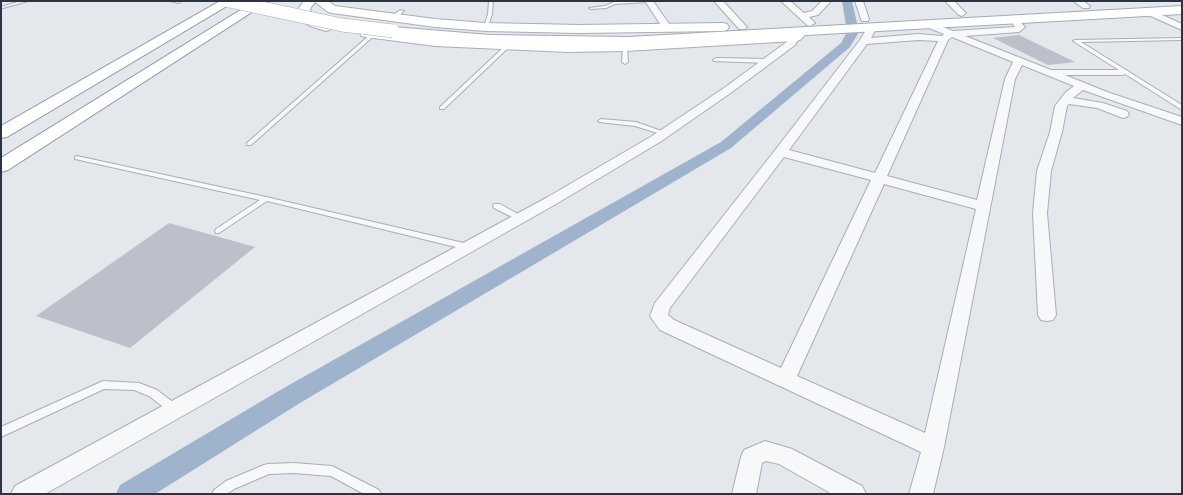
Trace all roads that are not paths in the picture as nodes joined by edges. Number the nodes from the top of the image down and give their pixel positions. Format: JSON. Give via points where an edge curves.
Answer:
{"nodes":[{"id":1,"x":26,"y":1,"type":"edge"},
{"id":2,"x":229,"y":1,"type":"edge"},
{"id":3,"x":263,"y":1,"type":"edge"},
{"id":4,"x":270,"y":1,"type":"edge"},
{"id":5,"x":310,"y":1,"type":"edge"},
{"id":6,"x":320,"y":1,"type":"edge"},
{"id":7,"x":492,"y":1,"type":"edge"},
{"id":8,"x":618,"y":1,"type":"edge"},
{"id":9,"x":649,"y":1,"type":"edge"},
{"id":10,"x":718,"y":1,"type":"edge"},
{"id":11,"x":785,"y":1,"type":"edge"},
{"id":12,"x":827,"y":1,"type":"edge"},
{"id":13,"x":859,"y":1,"type":"edge"},
{"id":14,"x":950,"y":1,"type":"edge"},
{"id":15,"x":602,"y":2,"type":"edge"},
{"id":16,"x":1182,"y":2,"type":"edge"},
{"id":17,"x":1082,"y":4,"type":"edge"},
{"id":18,"x":2,"y":7,"type":"edge"},
{"id":19,"x":591,"y":8,"type":"dead end"},
{"id":20,"x":338,"y":10,"type":"junction"},
{"id":21,"x":1182,"y":10,"type":"edge"},
{"id":22,"x":1149,"y":12,"type":"junction"},
{"id":23,"x":962,"y":13,"type":"junction"},
{"id":24,"x":1127,"y":13,"type":"junction"},
{"id":25,"x":1014,"y":20,"type":"junction"},
{"id":26,"x":396,"y":21,"type":"junction"},
{"id":27,"x":673,"y":24,"type":"junction"},
{"id":28,"x":927,"y":24,"type":"junction"},
{"id":29,"x":317,"y":25,"type":"junction"},
{"id":30,"x":1181,"y":26,"type":"edge"},
{"id":31,"x":486,"y":27,"type":"junction"},
{"id":32,"x":742,"y":27,"type":"junction"},
{"id":33,"x":802,"y":27,"type":"junction"},
{"id":34,"x":864,"y":27,"type":"junction"},
{"id":35,"x":374,"y":34,"type":"junction"},
{"id":36,"x":947,"y":36,"type":"junction"},
{"id":37,"x":1182,"y":39,"type":"edge"},
{"id":38,"x":508,"y":46,"type":"junction"},
{"id":39,"x":625,"y":47,"type":"junction"},
{"id":40,"x":716,"y":60,"type":"dead end"},
{"id":41,"x":1019,"y":60,"type":"junction"},
{"id":42,"x":768,"y":61,"type":"junction"},
{"id":43,"x":625,"y":62,"type":"dead end"},
{"id":44,"x":1047,"y":72,"type":"junction"},
{"id":45,"x":1123,"y":72,"type":"junction"},
{"id":46,"x":1082,"y":86,"type":"junction"},
{"id":47,"x":1067,"y":100,"type":"junction"},
{"id":48,"x":442,"y":108,"type":"dead end"},
{"id":49,"x":1138,"y":108,"type":"junction"},
{"id":50,"x":1182,"y":108,"type":"edge"},
{"id":51,"x":601,"y":121,"type":"dead end"},
{"id":52,"x":1182,"y":122,"type":"edge"},
{"id":53,"x":1,"y":133,"type":"edge"},
{"id":54,"x":664,"y":133,"type":"junction"},
{"id":55,"x":249,"y":144,"type":"dead end"},
{"id":56,"x":781,"y":152,"type":"junction"},
{"id":57,"x":77,"y":158,"type":"dead end"},
{"id":58,"x":1,"y":166,"type":"edge"},
{"id":59,"x":879,"y":178,"type":"junction"},
{"id":60,"x":266,"y":199,"type":"junction"},
{"id":61,"x":497,"y":206,"type":"dead end"},
{"id":62,"x":983,"y":206,"type":"junction"},
{"id":63,"x":521,"y":218,"type":"junction"},
{"id":64,"x":219,"y":231,"type":"dead end"},
{"id":65,"x":468,"y":247,"type":"junction"},
{"id":66,"x":1047,"y":315,"type":"dead end"},
{"id":67,"x":785,"y":380,"type":"junction"},
{"id":68,"x":175,"y":410,"type":"junction"},
{"id":69,"x":1,"y":432,"type":"edge"},
{"id":70,"x":933,"y":447,"type":"junction"},
{"id":71,"x":24,"y":494,"type":"edge"},
{"id":72,"x":218,"y":494,"type":"edge"},
{"id":73,"x":375,"y":494,"type":"edge"},
{"id":74,"x":744,"y":494,"type":"edge"},
{"id":75,"x":854,"y":494,"type":"edge"},
{"id":76,"x":921,"y":494,"type":"edge"}],
"edges":[{"from":1,"to":18,"type":"lane"},
{"from":2,"to":26,"type":"main road","bridge":true,"via":[[342,25]]},
{"from":2,"to":53,"type":"main road"},
{"from":3,"to":58,"type":"main road"},
{"from":4,"to":26,"type":"main road","via":[[322,12]]},
{"from":5,"to":29,"type":"main road","via":[[304,9],[304,14],[309,21]]},
{"from":6,"to":20,"type":"main road"},
{"from":7,"to":31,"type":"lane"},
{"from":8,"to":15,"type":"lane"},
{"from":9,"to":19,"type":"lane","via":[[614,3],[606,7]]},
{"from":9,"to":27,"type":"street"},
{"from":10,"to":32,"type":"street"},
{"from":11,"to":33,"type":"street"},
{"from":12,"to":33,"type":"street"},
{"from":13,"to":34,"type":"street"},
{"from":14,"to":23,"type":"street"},
{"from":16,"to":17,"type":"main road"},
{"from":17,"to":23,"type":"main road"},
{"from":17,"to":24,"type":"main road"},
{"from":20,"to":26,"type":"main road"},
{"from":20,"to":29,"type":"main road","via":[[317,16]]},
{"from":21,"to":22,"type":"main road"},
{"from":22,"to":24,"type":"main road"},
{"from":22,"to":30,"type":"street"},
{"from":23,"to":34,"type":"main road"},
{"from":24,"to":25,"type":"main road"},
{"from":25,"to":28,"type":"main road"},
{"from":25,"to":36,"type":"street","via":[[1020,27],[1016,30]]},
{"from":26,"to":31,"type":"main road"},
{"from":26,"to":32,"type":"main road","via":[[480,32],[566,35],[672,33]]},
{"from":26,"to":33,"type":"main road","via":[[475,38],[565,42],[628,41]]},
{"from":27,"to":31,"type":"main road","via":[[622,27]]},
{"from":27,"to":32,"type":"main road"},
{"from":28,"to":34,"type":"main road"},
{"from":28,"to":36,"type":"street"},
{"from":29,"to":35,"type":"main road"},
{"from":32,"to":33,"type":"main road"},
{"from":33,"to":34,"type":"main road"},
{"from":33,"to":39,"type":"main road"},
{"from":33,"to":42,"type":"street","via":[[792,43]]},
{"from":34,"to":36,"type":"street","via":[[918,37]]},
{"from":34,"to":56,"type":"street"},
{"from":35,"to":38,"type":"main road","via":[[435,42]]},
{"from":35,"to":55,"type":"lane"},
{"from":36,"to":41,"type":"street"},
{"from":36,"to":59,"type":"street"},
{"from":37,"to":45,"type":"lane","via":[[1075,41]]},
{"from":38,"to":39,"type":"main road"},
{"from":38,"to":48,"type":"lane"},
{"from":39,"to":43,"type":"lane"},
{"from":40,"to":42,"type":"lane"},
{"from":41,"to":44,"type":"street"},
{"from":41,"to":62,"type":"street","via":[[1010,79]]},
{"from":42,"to":54,"type":"street"},
{"from":44,"to":45,"type":"street"},
{"from":44,"to":46,"type":"street"},
{"from":45,"to":50,"type":"lane"},
{"from":46,"to":47,"type":"street","via":[[1070,94]]},
{"from":46,"to":49,"type":"street"},
{"from":47,"to":49,"type":"street","via":[[1098,105],[1130,115],[1136,115]]},
{"from":47,"to":66,"type":"street","via":[[1062,106],[1044,171],[1040,213]]},
{"from":49,"to":52,"type":"street"},
{"from":51,"to":54,"type":"lane","via":[[636,124]]},
{"from":54,"to":63,"type":"street"},
{"from":56,"to":59,"type":"street"},
{"from":56,"to":67,"type":"street","via":[[661,307],[659,316],[666,326]]},
{"from":57,"to":60,"type":"lane"},
{"from":59,"to":62,"type":"street"},
{"from":59,"to":67,"type":"street"},
{"from":60,"to":64,"type":"lane"},
{"from":60,"to":65,"type":"lane"},
{"from":61,"to":63,"type":"lane"},
{"from":62,"to":70,"type":"street"},
{"from":63,"to":65,"type":"street"},
{"from":65,"to":68,"type":"street"},
{"from":67,"to":70,"type":"street"},
{"from":68,"to":69,"type":"lane","via":[[153,393],[135,386],[103,385]]},
{"from":68,"to":71,"type":"street"},
{"from":70,"to":76,"type":"street"},
{"from":72,"to":73,"type":"lane","via":[[230,485],[268,469],[294,468],[332,471]]},
{"from":74,"to":75,"type":"street","via":[[752,457],[765,451],[784,456]]}]}
